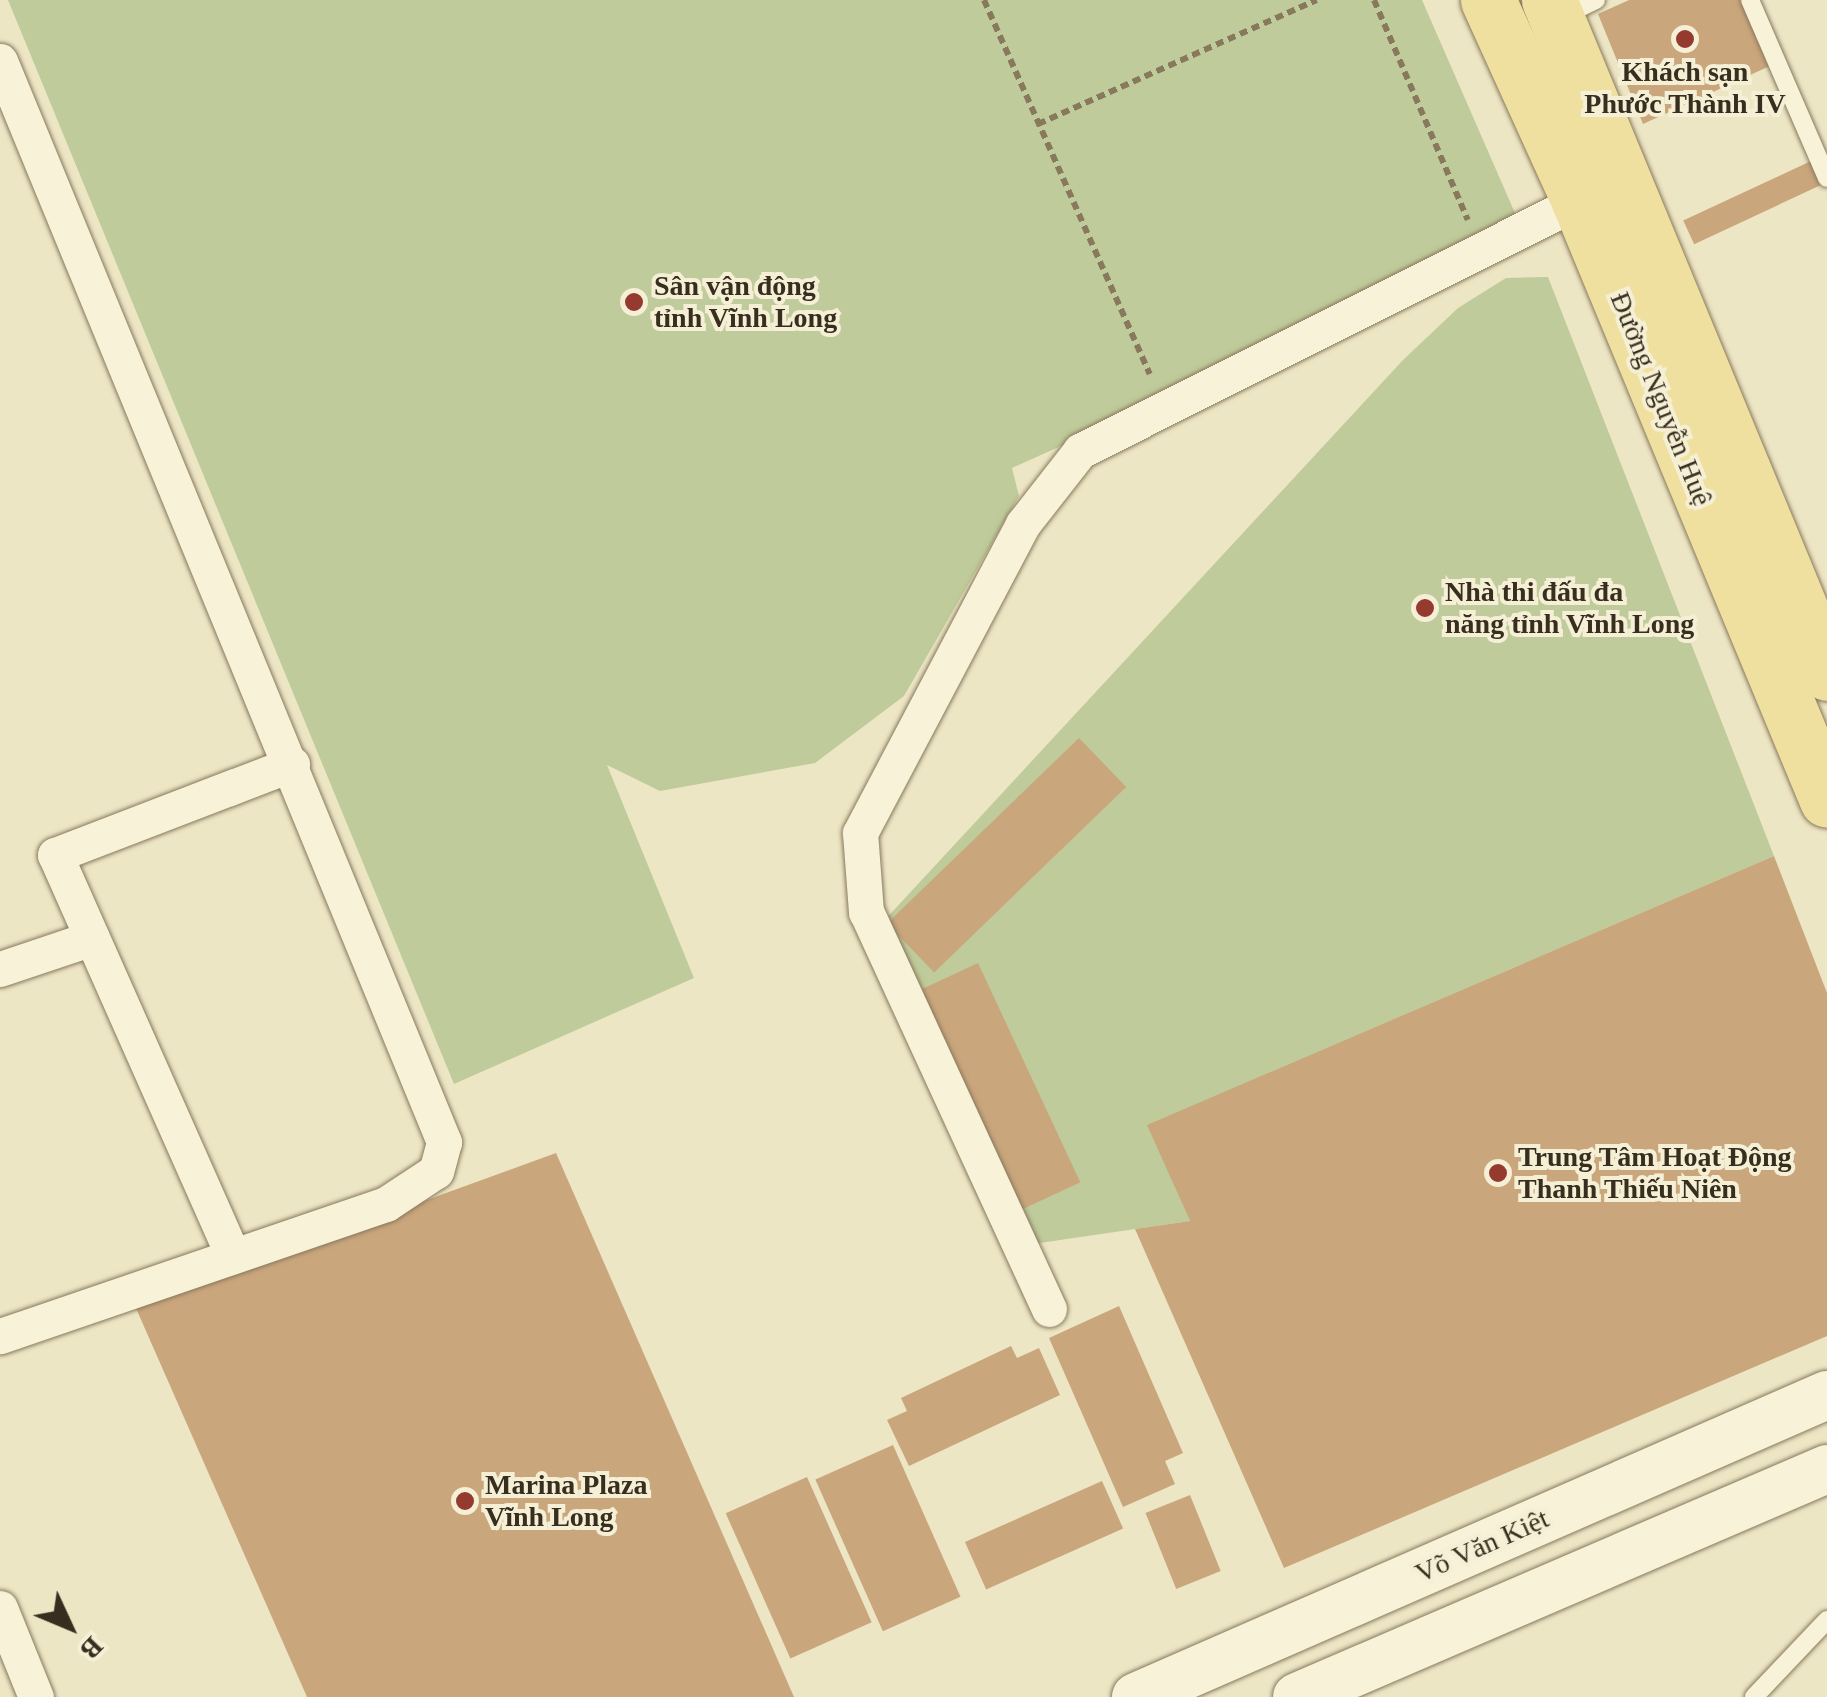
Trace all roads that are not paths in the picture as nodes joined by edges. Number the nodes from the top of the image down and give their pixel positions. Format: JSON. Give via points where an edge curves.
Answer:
{"nodes":[{"id":1,"x":1488,"y":0,"type":"edge"},
{"id":2,"x":1750,"y":0,"type":"edge"},
{"id":3,"x":1567,"y":6,"type":"edge"},
{"id":4,"x":0,"y":62,"type":"edge"},
{"id":5,"x":1827,"y":178,"type":"edge"},
{"id":6,"x":1579,"y":202,"type":"junction"},
{"id":7,"x":1827,"y":673,"type":"edge"},
{"id":8,"x":292,"y":764,"type":"junction"},
{"id":9,"x":1827,"y":800,"type":"edge"},
{"id":10,"x":92,"y":938,"type":"junction"},
{"id":11,"x":0,"y":969,"type":"edge"},
{"id":12,"x":233,"y":1256,"type":"junction"},
{"id":13,"x":1049,"y":1308,"type":"dead end"},
{"id":14,"x":0,"y":1336,"type":"edge"},
{"id":15,"x":1827,"y":1395,"type":"edge"},
{"id":16,"x":1827,"y":1469,"type":"edge"},
{"id":17,"x":0,"y":1608,"type":"edge"},
{"id":18,"x":1827,"y":1620,"type":"edge"},
{"id":19,"x":36,"y":1697,"type":"edge"},
{"id":20,"x":1136,"y":1697,"type":"edge"},
{"id":21,"x":1297,"y":1697,"type":"edge"},
{"id":22,"x":1754,"y":1697,"type":"edge"}],
"edges":[{"from":1,"to":6,"type":"main road","name":"Đường Nguyễn Huệ"},
{"from":2,"to":5,"type":"lane"},
{"from":3,"to":7,"type":"main road","name":"Đường Nguyễn Huệ"},
{"from":4,"to":8,"type":"street"},
{"from":6,"to":9,"type":"main road","name":"Đường Nguyễn Huệ"},
{"from":6,"to":13,"type":"street","via":[[1080,452],[1023,524],[860,833],[866,912]]},
{"from":8,"to":10,"type":"street","via":[[55,855]]},
{"from":8,"to":12,"type":"street","via":[[444,1142],[436,1171],[414,1192]]},
{"from":10,"to":11,"type":"street"},
{"from":10,"to":12,"type":"street"},
{"from":12,"to":14,"type":"street"},
{"from":15,"to":20,"type":"main road","name":"Võ Văn Kiệt"},
{"from":16,"to":21,"type":"main road"},
{"from":17,"to":19,"type":"street"},
{"from":18,"to":22,"type":"lane"}]}
